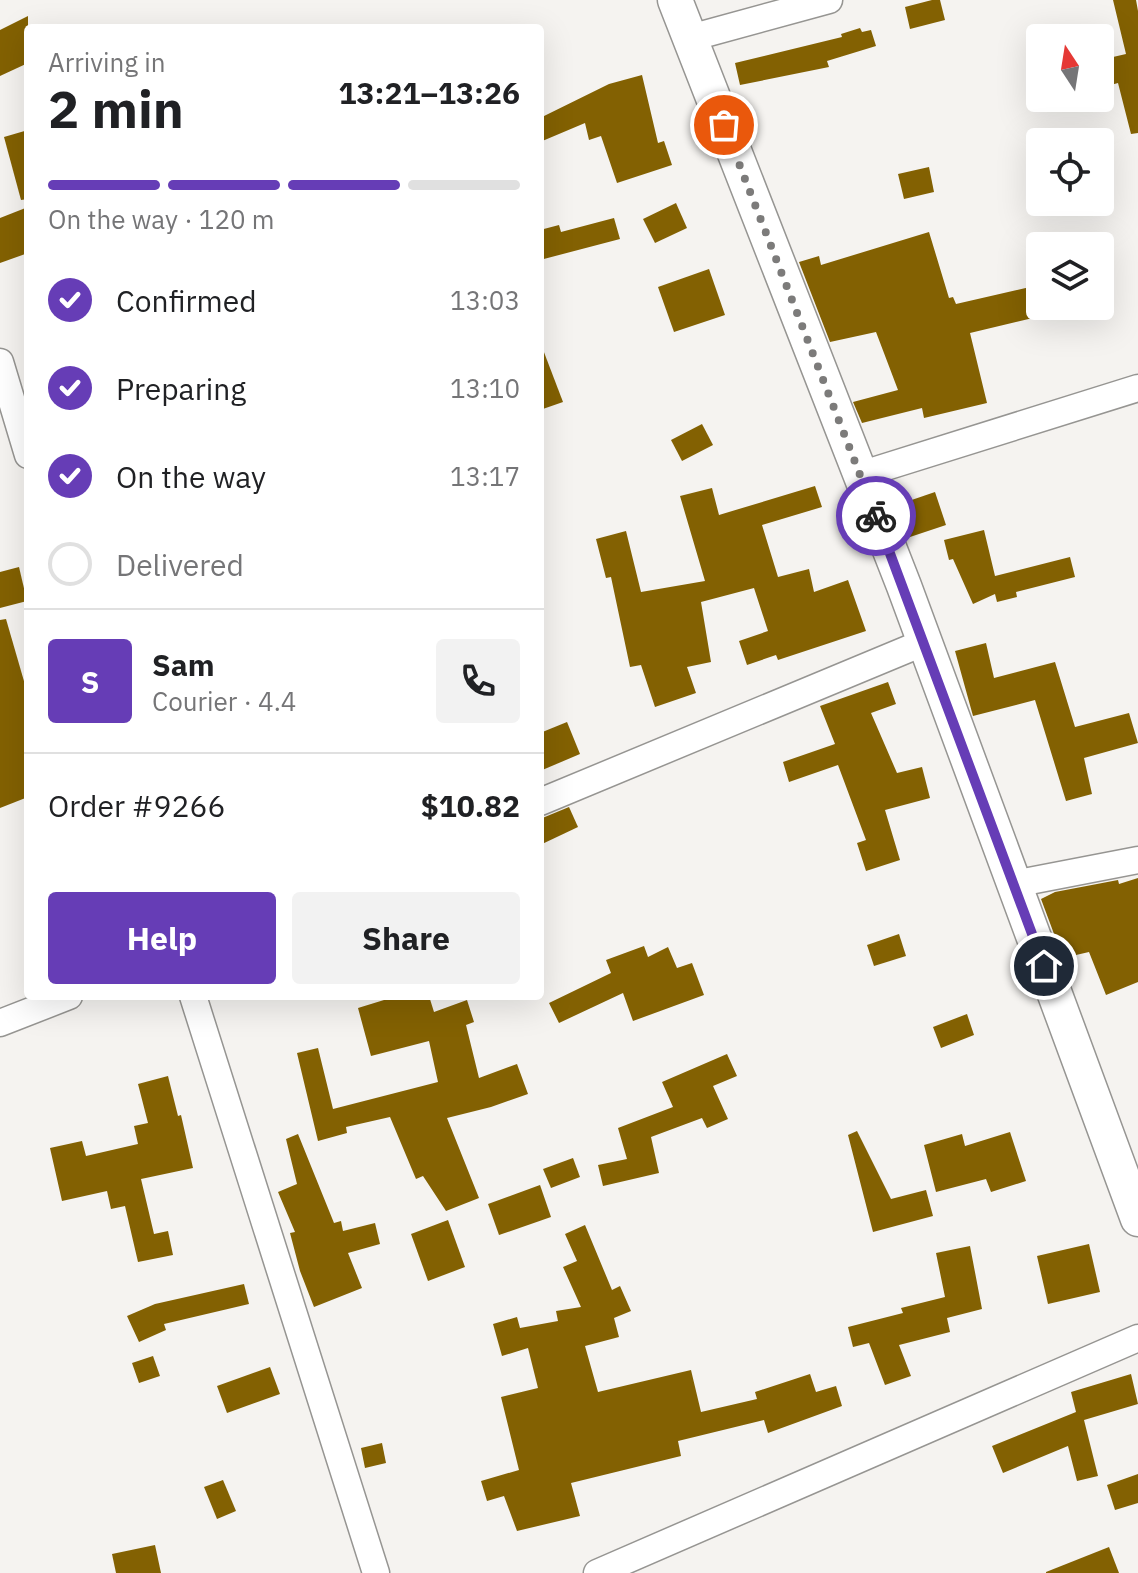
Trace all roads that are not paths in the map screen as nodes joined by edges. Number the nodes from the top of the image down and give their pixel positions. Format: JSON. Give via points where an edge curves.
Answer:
{"nodes":[{"id":1,"x":675,"y":0,"type":"edge"},
{"id":2,"x":829,"y":0,"type":"edge"},
{"id":3,"x":690,"y":38,"type":"junction"},
{"id":4,"x":0,"y":362,"type":"edge"},
{"id":5,"x":1138,"y":388,"type":"edge"},
{"id":6,"x":24,"y":442,"type":"edge"},
{"id":7,"x":860,"y":475,"type":"junction"},
{"id":8,"x":925,"y":642,"type":"junction"},
{"id":9,"x":544,"y":800,"type":"edge"},
{"id":10,"x":1138,"y":860,"type":"edge"},
{"id":11,"x":1014,"y":884,"type":"junction"},
{"id":12,"x":59,"y":1000,"type":"edge"},
{"id":13,"x":194,"y":1000,"type":"edge"},
{"id":14,"x":0,"y":1023,"type":"edge"},
{"id":15,"x":1138,"y":1219,"type":"edge"},
{"id":16,"x":1138,"y":1338,"type":"edge"},
{"id":17,"x":376,"y":1573,"type":"edge"},
{"id":18,"x":597,"y":1573,"type":"edge"}],
"edges":[{"from":1,"to":3,"type":"street"},
{"from":2,"to":3,"type":"street"},
{"from":3,"to":7,"type":"street"},
{"from":4,"to":6,"type":"street"},
{"from":5,"to":7,"type":"street"},
{"from":7,"to":8,"type":"street"},
{"from":8,"to":9,"type":"street"},
{"from":8,"to":11,"type":"street"},
{"from":10,"to":11,"type":"street"},
{"from":11,"to":15,"type":"street"},
{"from":12,"to":14,"type":"street"},
{"from":13,"to":17,"type":"street"},
{"from":16,"to":18,"type":"street"}]}
